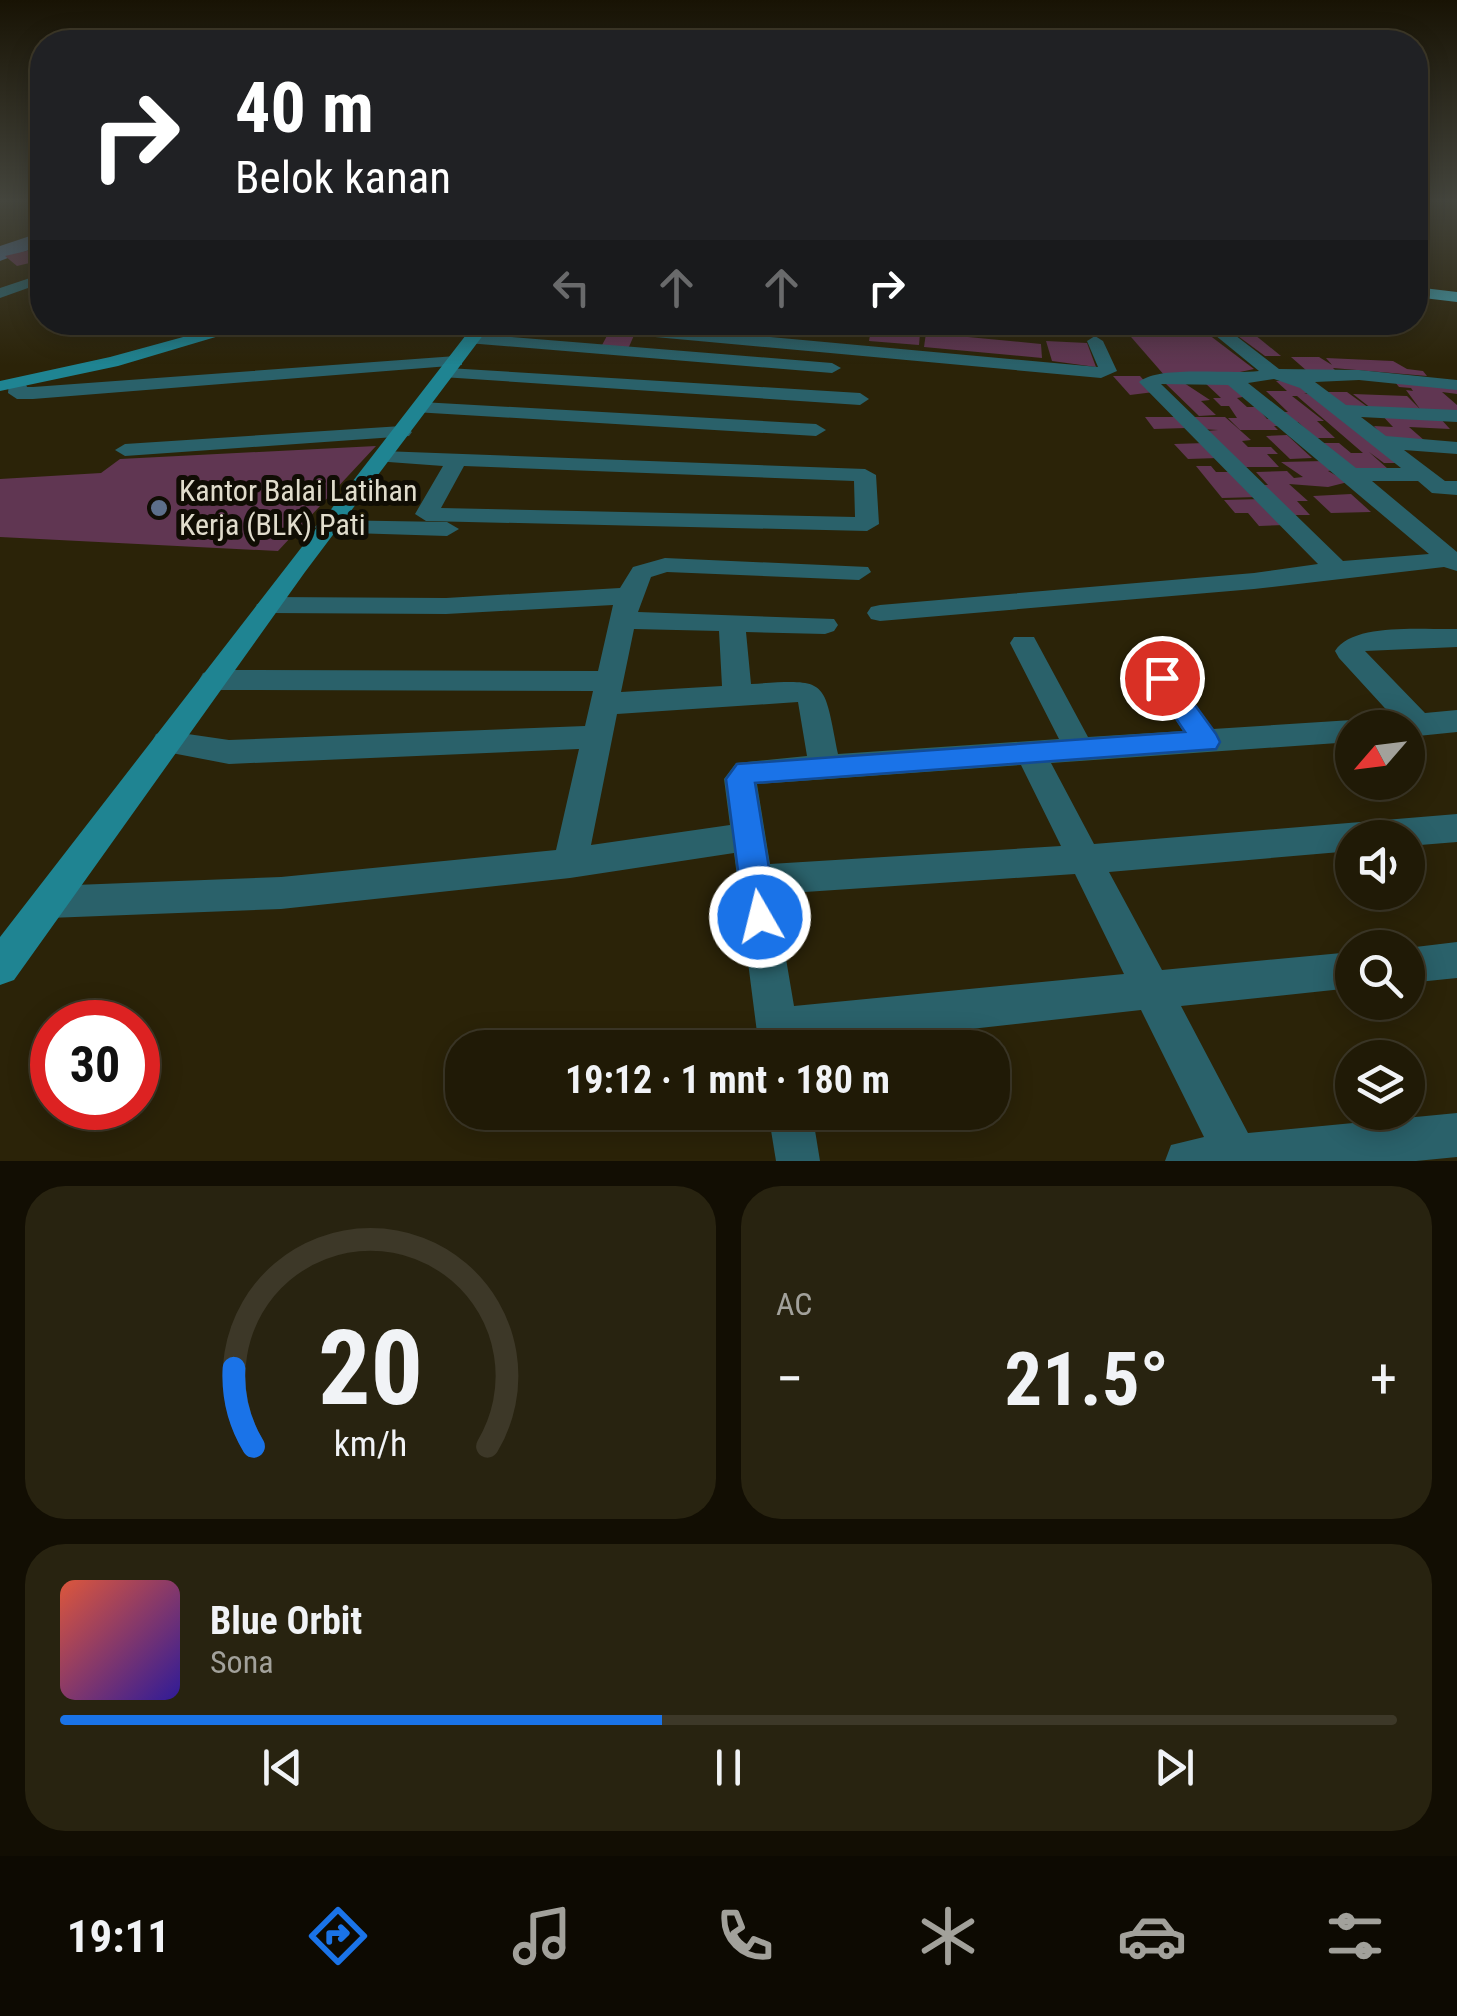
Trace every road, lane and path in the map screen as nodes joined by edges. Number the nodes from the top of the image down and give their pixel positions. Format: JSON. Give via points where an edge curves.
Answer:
{"nodes":[{"id":1,"x":30,"y":282,"type":"edge"},
{"id":2,"x":1428,"y":291,"type":"edge"},
{"id":3,"x":0,"y":293,"type":"edge"},
{"id":4,"x":1457,"y":294,"type":"edge"},
{"id":5,"x":207,"y":335,"type":"edge"},
{"id":6,"x":688,"y":335,"type":"edge"},
{"id":7,"x":1226,"y":335,"type":"edge"},
{"id":8,"x":1095,"y":341,"type":"dead end"},
{"id":9,"x":465,"y":349,"type":"edge"},
{"id":10,"x":832,"y":368,"type":"dead end"},
{"id":11,"x":1284,"y":376,"type":"junction"},
{"id":12,"x":1233,"y":380,"type":"junction"},
{"id":13,"x":9,"y":385,"type":"edge"},
{"id":14,"x":1457,"y":385,"type":"edge"},
{"id":15,"x":860,"y":399,"type":"dead end"},
{"id":16,"x":421,"y":408,"type":"junction"},
{"id":17,"x":1346,"y":411,"type":"junction"},
{"id":18,"x":1457,"y":416,"type":"edge"},
{"id":19,"x":816,"y":430,"type":"dead end"},
{"id":20,"x":402,"y":432,"type":"junction"},
{"id":21,"x":1383,"y":442,"type":"junction"},
{"id":22,"x":1457,"y":448,"type":"edge"},
{"id":23,"x":125,"y":450,"type":"dead end"},
{"id":24,"x":382,"y":457,"type":"junction"},
{"id":25,"x":457,"y":460,"type":"junction"},
{"id":26,"x":1351,"y":474,"type":"junction"},
{"id":27,"x":1444,"y":488,"type":"edge"},
{"id":28,"x":327,"y":527,"type":"junction"},
{"id":29,"x":846,"y":536,"type":"dead end"},
{"id":30,"x":1455,"y":562,"type":"edge"},
{"id":31,"x":1337,"y":569,"type":"junction"},
{"id":32,"x":859,"y":572,"type":"dead end"},
{"id":33,"x":269,"y":604,"type":"junction"},
{"id":34,"x":627,"y":608,"type":"junction"},
{"id":35,"x":880,"y":613,"type":"dead end"},
{"id":36,"x":732,"y":623,"type":"junction"},
{"id":37,"x":825,"y":626,"type":"dead end"},
{"id":38,"x":1457,"y":638,"type":"edge"},
{"id":39,"x":1024,"y":644,"type":"dead end"},
{"id":40,"x":1162,"y":678,"type":"dead end"},
{"id":41,"x":213,"y":680,"type":"junction"},
{"id":42,"x":606,"y":693,"type":"junction"},
{"id":43,"x":737,"y":694,"type":"junction"},
{"id":44,"x":1393,"y":710,"type":"edge"},
{"id":45,"x":1457,"y":722,"type":"edge"},
{"id":46,"x":1425,"y":724,"type":"edge"},
{"id":47,"x":1335,"y":732,"type":"edge"},
{"id":48,"x":596,"y":737,"type":"junction"},
{"id":49,"x":167,"y":742,"type":"junction"},
{"id":50,"x":1206,"y":742,"type":"junction"},
{"id":51,"x":1080,"y":750,"type":"junction"},
{"id":52,"x":1031,"y":754,"type":"junction"},
{"id":53,"x":826,"y":768,"type":"junction"},
{"id":54,"x":1457,"y":828,"type":"edge"},
{"id":55,"x":748,"y":837,"type":"junction"},
{"id":56,"x":1085,"y":860,"type":"junction"},
{"id":57,"x":570,"y":863,"type":"junction"},
{"id":58,"x":755,"y":880,"type":"junction"},
{"id":59,"x":49,"y":902,"type":"junction"},
{"id":60,"x":1457,"y":960,"type":"edge"},
{"id":61,"x":1425,"y":963,"type":"edge"},
{"id":62,"x":0,"y":967,"type":"edge"},
{"id":63,"x":1335,"y":972,"type":"edge"},
{"id":64,"x":1148,"y":988,"type":"junction"},
{"id":65,"x":777,"y":1030,"type":"edge"},
{"id":66,"x":837,"y":1030,"type":"edge"},
{"id":67,"x":793,"y":1130,"type":"edge"},
{"id":68,"x":1457,"y":1135,"type":"edge"},
{"id":69,"x":1237,"y":1158,"type":"edge"},
{"id":70,"x":798,"y":1161,"type":"edge"},
{"id":71,"x":1187,"y":1161,"type":"edge"}],
"edges":[{"from":1,"to":3,"type":"street"},
{"from":2,"to":4,"type":"main road"},
{"from":5,"to":13,"type":"street"},
{"from":6,"to":8,"type":"street","via":[[1102,373],[1108,371]]},
{"from":7,"to":11,"type":"street"},
{"from":9,"to":10,"type":"street"},
{"from":9,"to":13,"type":"street","via":[[33,394]]},
{"from":9,"to":15,"type":"street"},
{"from":9,"to":16,"type":"street"},
{"from":11,"to":12,"type":"street"},
{"from":11,"to":14,"type":"street"},
{"from":11,"to":17,"type":"street"},
{"from":12,"to":26,"type":"street"},
{"from":12,"to":31,"type":"street","via":[[1148,382]]},
{"from":16,"to":19,"type":"street"},
{"from":16,"to":20,"type":"street"},
{"from":17,"to":18,"type":"street"},
{"from":17,"to":21,"type":"street"},
{"from":20,"to":23,"type":"street"},
{"from":20,"to":24,"type":"street"},
{"from":21,"to":22,"type":"street"},
{"from":21,"to":27,"type":"street"},
{"from":24,"to":25,"type":"street"},
{"from":24,"to":28,"type":"street"},
{"from":25,"to":25,"type":"street","via":[[866,476],[867,524],[426,514]]},
{"from":26,"to":27,"type":"street"},
{"from":26,"to":30,"type":"street"},
{"from":28,"to":29,"type":"street"},
{"from":28,"to":33,"type":"street"},
{"from":30,"to":31,"type":"street"},
{"from":31,"to":35,"type":"street"},
{"from":32,"to":34,"type":"street","via":[[665,565],[642,572]]},
{"from":33,"to":34,"type":"street"},
{"from":33,"to":41,"type":"street"},
{"from":34,"to":36,"type":"street"},
{"from":34,"to":42,"type":"street"},
{"from":36,"to":37,"type":"street"},
{"from":36,"to":43,"type":"street"},
{"from":38,"to":44,"type":"street","via":[[1358,642],[1349,651]]},
{"from":39,"to":51,"type":"street"},
{"from":40,"to":50,"type":"street"},
{"from":41,"to":42,"type":"street"},
{"from":41,"to":49,"type":"street"},
{"from":42,"to":43,"type":"street"},
{"from":42,"to":48,"type":"street"},
{"from":43,"to":53,"type":"street","via":[[809,694]]},
{"from":45,"to":46,"type":"street"},
{"from":47,"to":50,"type":"street"},
{"from":48,"to":49,"type":"street","via":[[228,752]]},
{"from":48,"to":57,"type":"street"},
{"from":49,"to":59,"type":"street"},
{"from":50,"to":51,"type":"street"},
{"from":51,"to":52,"type":"street"},
{"from":52,"to":53,"type":"street"},
{"from":52,"to":56,"type":"street"},
{"from":53,"to":55,"type":"street","via":[[744,774]]},
{"from":54,"to":56,"type":"street"},
{"from":55,"to":57,"type":"street"},
{"from":55,"to":58,"type":"street"},
{"from":56,"to":58,"type":"street"},
{"from":56,"to":64,"type":"street"},
{"from":57,"to":59,"type":"street","via":[[281,892]]},
{"from":58,"to":65,"type":"street"},
{"from":59,"to":62,"type":"street"},
{"from":60,"to":61,"type":"street"},
{"from":63,"to":64,"type":"street"},
{"from":64,"to":66,"type":"street"},
{"from":64,"to":69,"type":"street"},
{"from":67,"to":70,"type":"street"},
{"from":68,"to":69,"type":"street"},
{"from":69,"to":71,"type":"street"}]}
